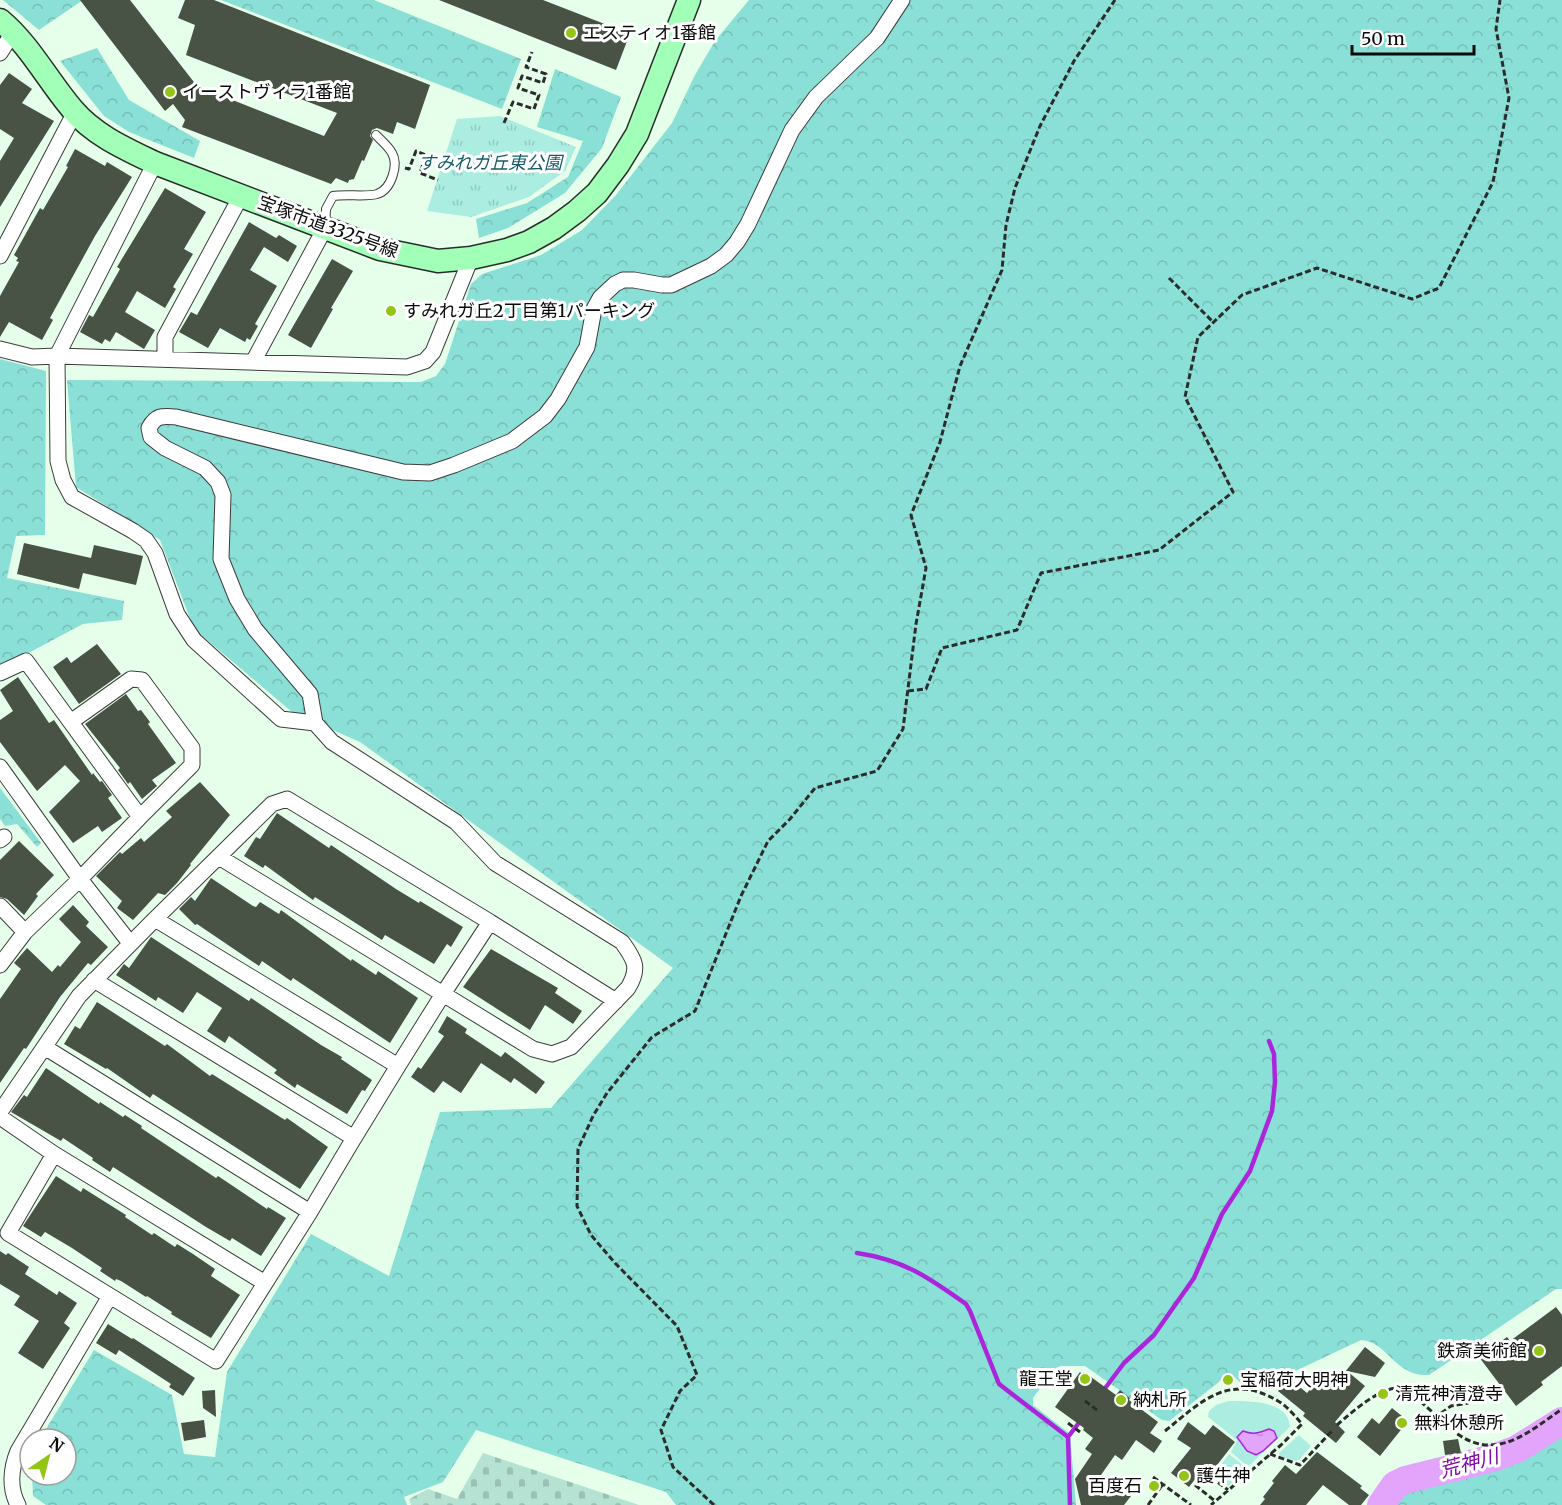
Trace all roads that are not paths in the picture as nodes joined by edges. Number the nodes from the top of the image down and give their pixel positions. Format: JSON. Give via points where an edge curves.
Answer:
{"nodes":[{"id":1,"x":689,"y":0,"type":"edge"},
{"id":2,"x":902,"y":0,"type":"edge"},
{"id":3,"x":7,"y":25,"type":"edge"},
{"id":4,"x":0,"y":53,"type":"edge"},
{"id":5,"x":75,"y":112,"type":"junction"},
{"id":6,"x":376,"y":135,"type":"dead end"},
{"id":7,"x":155,"y":163,"type":"junction"},
{"id":8,"x":241,"y":196,"type":"junction"},
{"id":9,"x":325,"y":228,"type":"junction"},
{"id":10,"x":0,"y":256,"type":"edge"},
{"id":11,"x":471,"y":258,"type":"junction"},
{"id":12,"x":0,"y":349,"type":"edge"},
{"id":13,"x":57,"y":356,"type":"junction"},
{"id":14,"x":165,"y":359,"type":"junction"},
{"id":15,"x":253,"y":362,"type":"junction"},
{"id":16,"x":0,"y":673,"type":"edge"},
{"id":17,"x":72,"y":722,"type":"junction"},
{"id":18,"x":315,"y":723,"type":"junction"},
{"id":19,"x":0,"y":767,"type":"edge"},
{"id":20,"x":140,"y":817,"type":"junction"},
{"id":21,"x":219,"y":857,"type":"junction"},
{"id":22,"x":81,"y":879,"type":"junction"},
{"id":23,"x":0,"y":906,"type":"edge"},
{"id":24,"x":155,"y":919,"type":"junction"},
{"id":25,"x":490,"y":922,"type":"junction"},
{"id":26,"x":25,"y":932,"type":"junction"},
{"id":27,"x":130,"y":943,"type":"junction"},
{"id":28,"x":0,"y":965,"type":"edge"},
{"id":29,"x":94,"y":980,"type":"junction"},
{"id":30,"x":443,"y":994,"type":"junction"},
{"id":31,"x":616,"y":1001,"type":"junction"},
{"id":32,"x":46,"y":1048,"type":"junction"},
{"id":33,"x":398,"y":1066,"type":"junction"},
{"id":34,"x":0,"y":1112,"type":"edge"},
{"id":35,"x":0,"y":1117,"type":"edge"},
{"id":36,"x":354,"y":1138,"type":"junction"},
{"id":37,"x":54,"y":1154,"type":"junction"},
{"id":38,"x":310,"y":1212,"type":"junction"},
{"id":39,"x":265,"y":1282,"type":"junction"},
{"id":40,"x":110,"y":1296,"type":"junction"},
{"id":41,"x":18,"y":1505,"type":"edge"}],
"edges":[{"from":1,"to":11,"type":"street","name":"宝塚市道3325号線","via":[[637,134],[597,193],[554,228],[529,242]]},
{"from":2,"to":18,"type":"street","via":[[877,38],[816,97],[792,130],[748,224],[726,255],[671,285],[622,280],[609,289],[594,309],[587,347],[558,399],[545,417],[512,441],[430,473],[403,472],[176,417],[154,420],[149,428],[151,437],[205,468],[218,482],[223,495],[221,560],[255,629],[310,693]]},
{"from":3,"to":4,"type":"street"},
{"from":3,"to":5,"type":"street","name":"宝塚市道3325号線"},
{"from":5,"to":7,"type":"street","name":"宝塚市道3325号線","via":[[98,132]]},
{"from":5,"to":10,"type":"street"},
{"from":6,"to":9,"type":"lane","via":[[392,153],[395,164],[388,186],[377,194],[333,196],[326,209]]},
{"from":7,"to":8,"type":"street","name":"宝塚市道3325号線"},
{"from":7,"to":13,"type":"street"},
{"from":8,"to":9,"type":"street","name":"宝塚市道3325号線"},
{"from":8,"to":14,"type":"street","via":[[165,337]]},
{"from":9,"to":11,"type":"street","name":"宝塚市道3325号線","via":[[410,256],[438,261]]},
{"from":9,"to":15,"type":"street"},
{"from":11,"to":15,"type":"street","via":[[433,352],[417,365],[407,368]]},
{"from":12,"to":13,"type":"street","via":[[32,357]]},
{"from":13,"to":14,"type":"street"},
{"from":13,"to":18,"type":"street","via":[[58,461],[72,497],[146,540],[155,553],[177,614],[194,640],[281,719]]},
{"from":14,"to":15,"type":"street"},
{"from":16,"to":17,"type":"street","via":[[26,661]]},
{"from":17,"to":20,"type":"street"},
{"from":17,"to":20,"type":"street","via":[[131,680],[142,680],[192,748],[192,765]]},
{"from":18,"to":31,"type":"street","via":[[332,742],[456,822],[495,863],[622,942],[635,960],[634,977]]},
{"from":19,"to":22,"type":"street"},
{"from":20,"to":22,"type":"street"},
{"from":21,"to":24,"type":"street"},
{"from":21,"to":25,"type":"street","via":[[272,804],[287,799]]},
{"from":21,"to":30,"type":"street"},
{"from":22,"to":26,"type":"street"},
{"from":22,"to":27,"type":"street"},
{"from":23,"to":26,"type":"street"},
{"from":24,"to":27,"type":"street"},
{"from":24,"to":33,"type":"street"},
{"from":25,"to":30,"type":"street"},
{"from":25,"to":31,"type":"street"},
{"from":26,"to":28,"type":"street"},
{"from":27,"to":29,"type":"street"},
{"from":29,"to":32,"type":"street","via":[[79,996]]},
{"from":29,"to":36,"type":"street"},
{"from":30,"to":31,"type":"street","via":[[533,1049],[552,1054],[571,1047]]},
{"from":30,"to":33,"type":"street"},
{"from":32,"to":34,"type":"street"},
{"from":32,"to":38,"type":"street"},
{"from":33,"to":36,"type":"street"},
{"from":35,"to":37,"type":"street"},
{"from":36,"to":38,"type":"street"},
{"from":37,"to":39,"type":"street"},
{"from":37,"to":40,"type":"street","via":[[9,1233]]},
{"from":38,"to":39,"type":"street"},
{"from":39,"to":40,"type":"street","via":[[216,1361]]},
{"from":40,"to":41,"type":"street","via":[[18,1451],[12,1472],[12,1493]]}]}
